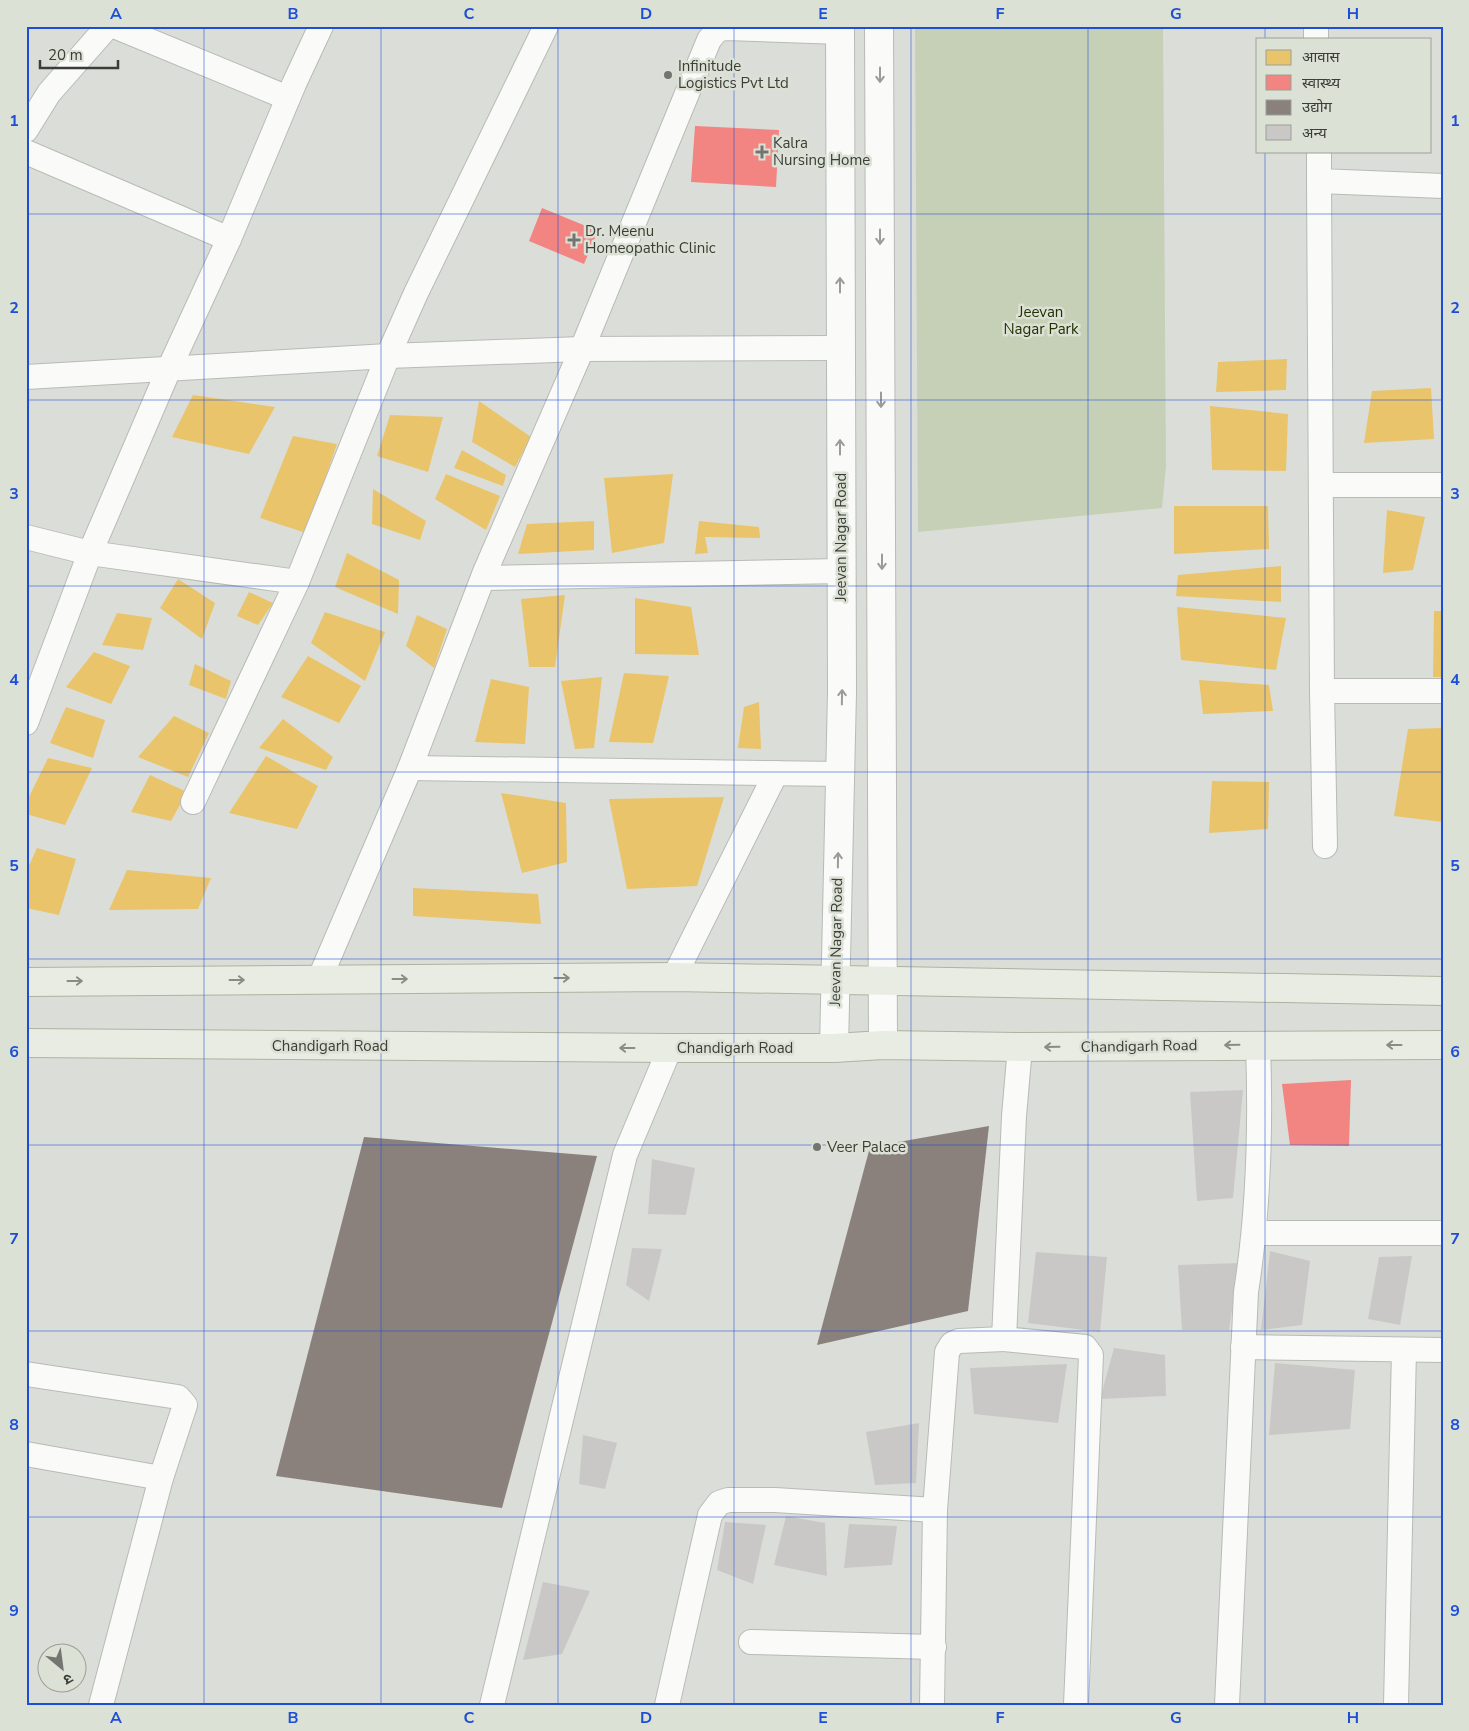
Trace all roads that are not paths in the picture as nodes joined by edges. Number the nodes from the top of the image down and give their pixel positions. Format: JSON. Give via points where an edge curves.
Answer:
{"nodes":[{"id":1,"x":108,"y":26,"type":"edge"},
{"id":2,"x":114,"y":26,"type":"edge"},
{"id":3,"x":321,"y":26,"type":"edge"},
{"id":4,"x":546,"y":26,"type":"edge"},
{"id":5,"x":880,"y":26,"type":"edge"},
{"id":6,"x":840,"y":29,"type":"edge"},
{"id":7,"x":288,"y":98,"type":"junction"},
{"id":8,"x":26,"y":130,"type":"edge"},
{"id":9,"x":26,"y":152,"type":"edge"},
{"id":10,"x":1319,"y":152,"type":"edge"},
{"id":11,"x":1319,"y":181,"type":"junction"},
{"id":12,"x":1443,"y":186,"type":"edge"},
{"id":13,"x":229,"y":238,"type":"junction"},
{"id":14,"x":840,"y":348,"type":"junction"},
{"id":15,"x":582,"y":349,"type":"junction"},
{"id":16,"x":388,"y":356,"type":"junction"},
{"id":17,"x":169,"y":368,"type":"junction"},
{"id":18,"x":26,"y":377,"type":"edge"},
{"id":19,"x":1322,"y":485,"type":"junction"},
{"id":20,"x":1443,"y":485,"type":"edge"},
{"id":21,"x":26,"y":537,"type":"edge"},
{"id":22,"x":90,"y":553,"type":"junction"},
{"id":23,"x":841,"y":571,"type":"junction"},
{"id":24,"x":482,"y":578,"type":"junction"},
{"id":25,"x":297,"y":582,"type":"junction"},
{"id":26,"x":1322,"y":691,"type":"junction"},
{"id":27,"x":1443,"y":691,"type":"edge"},
{"id":28,"x":26,"y":723,"type":"edge"},
{"id":29,"x":410,"y":768,"type":"junction"},
{"id":30,"x":776,"y":773,"type":"junction"},
{"id":31,"x":840,"y":774,"type":"junction"},
{"id":32,"x":193,"y":802,"type":"dead end"},
{"id":33,"x":1325,"y":846,"type":"dead end"},
{"id":34,"x":674,"y":977,"type":"junction"},
{"id":35,"x":319,"y":980,"type":"junction"},
{"id":36,"x":836,"y":980,"type":"junction"},
{"id":37,"x":26,"y":982,"type":"edge"},
{"id":38,"x":883,"y":982,"type":"junction"},
{"id":39,"x":1443,"y":991,"type":"edge"},
{"id":40,"x":26,"y":1043,"type":"edge"},
{"id":41,"x":883,"y":1045,"type":"junction"},
{"id":42,"x":1258,"y":1045,"type":"junction"},
{"id":43,"x":1443,"y":1045,"type":"edge"},
{"id":44,"x":1020,"y":1047,"type":"junction"},
{"id":45,"x":670,"y":1048,"type":"junction"},
{"id":46,"x":834,"y":1048,"type":"junction"},
{"id":47,"x":1256,"y":1233,"type":"junction"},
{"id":48,"x":1443,"y":1233,"type":"edge"},
{"id":49,"x":1004,"y":1339,"type":"junction"},
{"id":50,"x":1243,"y":1347,"type":"junction"},
{"id":51,"x":1404,"y":1350,"type":"junction"},
{"id":52,"x":1443,"y":1350,"type":"edge"},
{"id":53,"x":26,"y":1374,"type":"edge"},
{"id":54,"x":26,"y":1454,"type":"edge"},
{"id":55,"x":161,"y":1478,"type":"junction"},
{"id":56,"x":935,"y":1510,"type":"junction"},
{"id":57,"x":751,"y":1642,"type":"dead end"},
{"id":58,"x":934,"y":1647,"type":"junction"},
{"id":59,"x":101,"y":1705,"type":"edge"},
{"id":60,"x":492,"y":1705,"type":"edge"},
{"id":61,"x":667,"y":1705,"type":"edge"},
{"id":62,"x":932,"y":1705,"type":"edge"},
{"id":63,"x":1076,"y":1705,"type":"edge"},
{"id":64,"x":1227,"y":1705,"type":"edge"},
{"id":65,"x":1396,"y":1705,"type":"edge"}],
"edges":[{"from":1,"to":8,"type":"street","via":[[49,93]]},
{"from":2,"to":7,"type":"street"},
{"from":3,"to":7,"type":"street"},
{"from":4,"to":16,"type":"street"},
{"from":5,"to":38,"type":"street","one_way":true},
{"from":14,"to":6,"type":"street","name":"Jeevan Nagar Road","one_way":true},
{"from":6,"to":15,"type":"street","via":[[725,28],[713,34]]},
{"from":7,"to":13,"type":"street"},
{"from":9,"to":13,"type":"street"},
{"from":10,"to":11,"type":"street"},
{"from":11,"to":12,"type":"street"},
{"from":11,"to":19,"type":"street"},
{"from":13,"to":17,"type":"street"},
{"from":14,"to":15,"type":"street"},
{"from":23,"to":14,"type":"street","name":"Jeevan Nagar Road","one_way":true},
{"from":15,"to":16,"type":"street"},
{"from":15,"to":24,"type":"street"},
{"from":16,"to":17,"type":"street"},
{"from":16,"to":25,"type":"street"},
{"from":17,"to":18,"type":"street"},
{"from":17,"to":22,"type":"street"},
{"from":19,"to":20,"type":"street"},
{"from":19,"to":26,"type":"street"},
{"from":21,"to":22,"type":"street"},
{"from":22,"to":25,"type":"street"},
{"from":22,"to":28,"type":"street"},
{"from":23,"to":24,"type":"street"},
{"from":31,"to":23,"type":"street","name":"Jeevan Nagar Road","one_way":true},
{"from":24,"to":29,"type":"street"},
{"from":25,"to":32,"type":"street"},
{"from":26,"to":27,"type":"street"},
{"from":26,"to":33,"type":"street"},
{"from":29,"to":30,"type":"street"},
{"from":29,"to":35,"type":"street"},
{"from":30,"to":31,"type":"street"},
{"from":30,"to":34,"type":"street"},
{"from":36,"to":31,"type":"street","name":"Jeevan Nagar Road","one_way":true},
{"from":35,"to":34,"type":"main road","one_way":true},
{"from":34,"to":36,"type":"main road"},
{"from":37,"to":35,"type":"main road","one_way":true},
{"from":36,"to":38,"type":"main road"},
{"from":36,"to":46,"type":"street","name":"Jeevan Nagar Road"},
{"from":38,"to":39,"type":"main road"},
{"from":38,"to":41,"type":"street"},
{"from":45,"to":40,"type":"main road","name":"Chandigarh Road","one_way":true},
{"from":41,"to":44,"type":"main road","name":"Chandigarh Road"},
{"from":41,"to":46,"type":"main road","name":"Chandigarh Road"},
{"from":43,"to":42,"type":"main road","name":"Chandigarh Road","one_way":true},
{"from":42,"to":44,"type":"main road","name":"Chandigarh Road","one_way":true},
{"from":42,"to":47,"type":"street","via":[[1260,1136]]},
{"from":44,"to":49,"type":"street"},
{"from":45,"to":46,"type":"main road","name":"Chandigarh Road"},
{"from":45,"to":60,"type":"street","via":[[625,1155]]},
{"from":47,"to":48,"type":"street"},
{"from":47,"to":50,"type":"street","via":[[1246,1292]]},
{"from":49,"to":56,"type":"street","via":[[959,1341],[946,1352]]},
{"from":49,"to":63,"type":"street","via":[[1085,1347],[1091,1356]]},
{"from":50,"to":51,"type":"street"},
{"from":50,"to":64,"type":"street"},
{"from":51,"to":52,"type":"street"},
{"from":51,"to":65,"type":"street"},
{"from":53,"to":55,"type":"street","via":[[181,1399],[184,1407]]},
{"from":54,"to":55,"type":"street"},
{"from":55,"to":59,"type":"street"},
{"from":56,"to":58,"type":"street"},
{"from":56,"to":61,"type":"street","via":[[775,1500],[728,1500],[719,1504],[710,1515]]},
{"from":57,"to":58,"type":"street"},
{"from":58,"to":62,"type":"street"}]}
